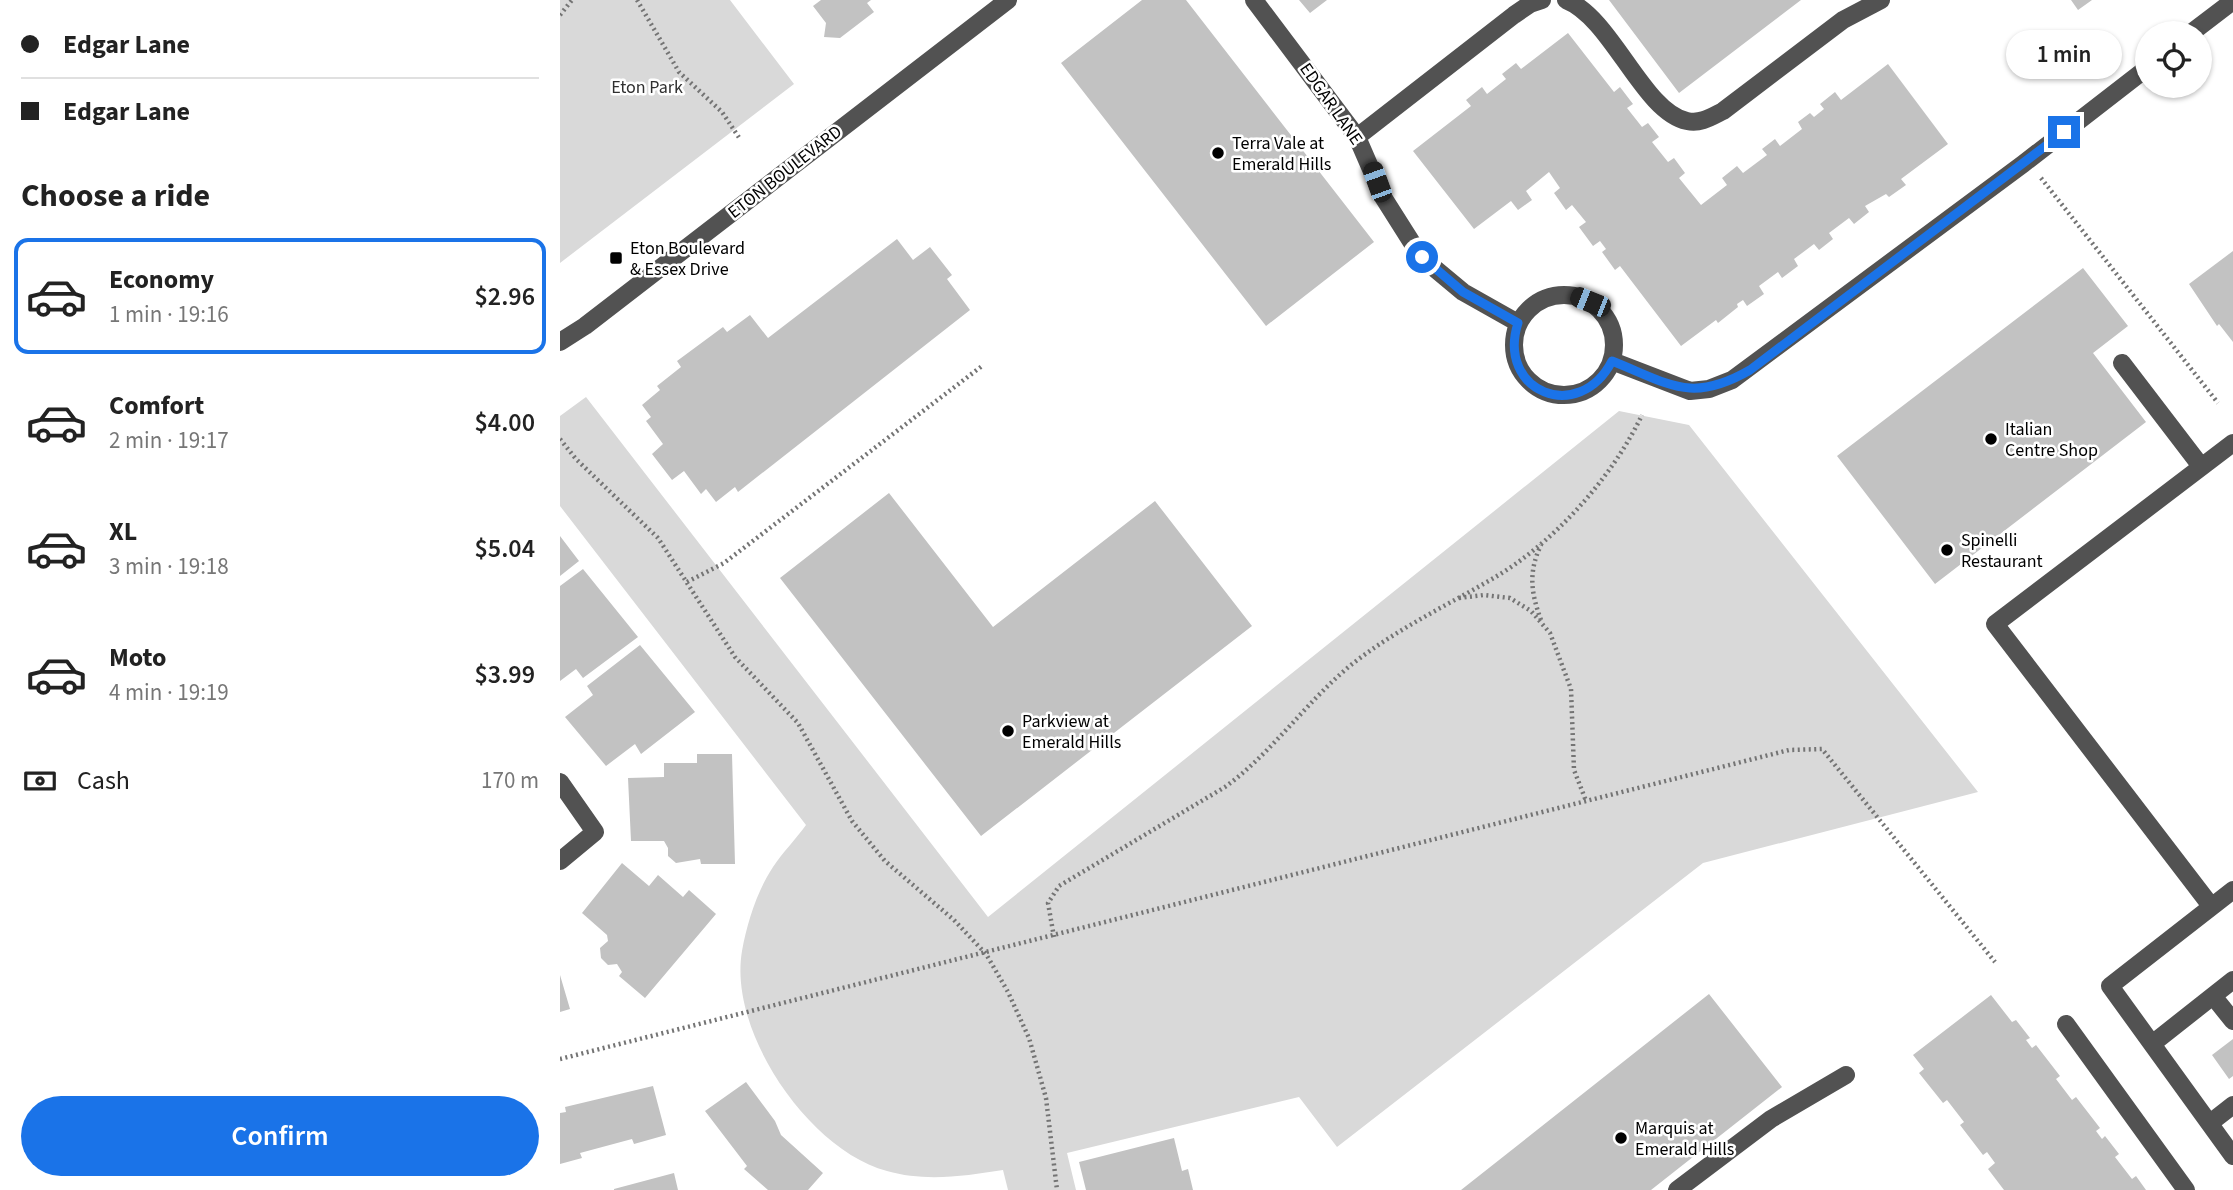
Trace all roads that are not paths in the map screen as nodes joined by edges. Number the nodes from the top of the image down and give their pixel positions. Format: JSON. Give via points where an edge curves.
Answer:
{"nodes":[{"id":1,"x":1254,"y":0,"type":"edge"},
{"id":2,"x":1542,"y":0,"type":"edge"},
{"id":3,"x":1566,"y":0,"type":"edge"},
{"id":4,"x":1881,"y":0,"type":"edge"},
{"id":5,"x":2233,"y":1,"type":"edge"},
{"id":6,"x":999,"y":2,"type":"edge"},
{"id":7,"x":2207,"y":21,"type":"edge"},
{"id":8,"x":2135,"y":77,"type":"edge"},
{"id":9,"x":1357,"y":137,"type":"junction"},
{"id":10,"x":1518,"y":323,"type":"junction"},
{"id":11,"x":560,"y":342,"type":"edge"},
{"id":12,"x":1612,"y":361,"type":"junction"},
{"id":13,"x":2122,"y":363,"type":"dead end"},
{"id":14,"x":2233,"y":443,"type":"edge"},
{"id":15,"x":2200,"y":465,"type":"junction"},
{"id":16,"x":560,"y":782,"type":"edge"},
{"id":17,"x":560,"y":861,"type":"edge"},
{"id":18,"x":2233,"y":890,"type":"edge"},
{"id":19,"x":2211,"y":906,"type":"junction"},
{"id":20,"x":2233,"y":980,"type":"edge"},
{"id":21,"x":2213,"y":996,"type":"junction"},
{"id":22,"x":2233,"y":1021,"type":"edge"},
{"id":23,"x":2066,"y":1024,"type":"dead end"},
{"id":24,"x":2152,"y":1044,"type":"junction"},
{"id":25,"x":1846,"y":1075,"type":"dead end"},
{"id":26,"x":2233,"y":1105,"type":"edge"},
{"id":27,"x":2210,"y":1123,"type":"junction"},
{"id":28,"x":2233,"y":1156,"type":"edge"},
{"id":29,"x":1676,"y":1190,"type":"edge"},
{"id":30,"x":2186,"y":1190,"type":"edge"}],
"edges":[{"from":1,"to":9,"type":"street","name":"EDGAR LANE"},
{"from":2,"to":9,"type":"street","via":[[1514,15]]},
{"from":3,"to":4,"type":"street","via":[[1593,21],[1664,108],[1675,117],[1695,122],[1723,111],[1843,20]]},
{"from":5,"to":7,"type":"street"},
{"from":6,"to":11,"type":"street","name":"ETON BOULEVARD"},
{"from":8,"to":12,"type":"street","via":[[1732,380],[1690,391]]},
{"from":9,"to":10,"type":"street","name":"EDGAR LANE","via":[[1383,197],[1422,257],[1463,292]]},
{"from":10,"to":12,"type":"street","via":[[1542,300],[1558,295],[1582,299],[1603,313],[1611,328]]},
{"from":10,"to":12,"type":"street","via":[[1514,356],[1520,371],[1545,393],[1561,396],[1585,391],[1604,376]]},
{"from":13,"to":15,"type":"street"},
{"from":14,"to":15,"type":"street"},
{"from":15,"to":19,"type":"street","via":[[1995,624]]},
{"from":16,"to":17,"type":"street","via":[[596,832]]},
{"from":18,"to":19,"type":"street"},
{"from":19,"to":24,"type":"street","via":[[2110,986]]},
{"from":20,"to":21,"type":"street"},
{"from":21,"to":22,"type":"street"},
{"from":21,"to":24,"type":"street"},
{"from":23,"to":30,"type":"street"},
{"from":24,"to":27,"type":"street"},
{"from":25,"to":29,"type":"street","via":[[1771,1119]]},
{"from":26,"to":27,"type":"street"},
{"from":27,"to":28,"type":"street"}]}
